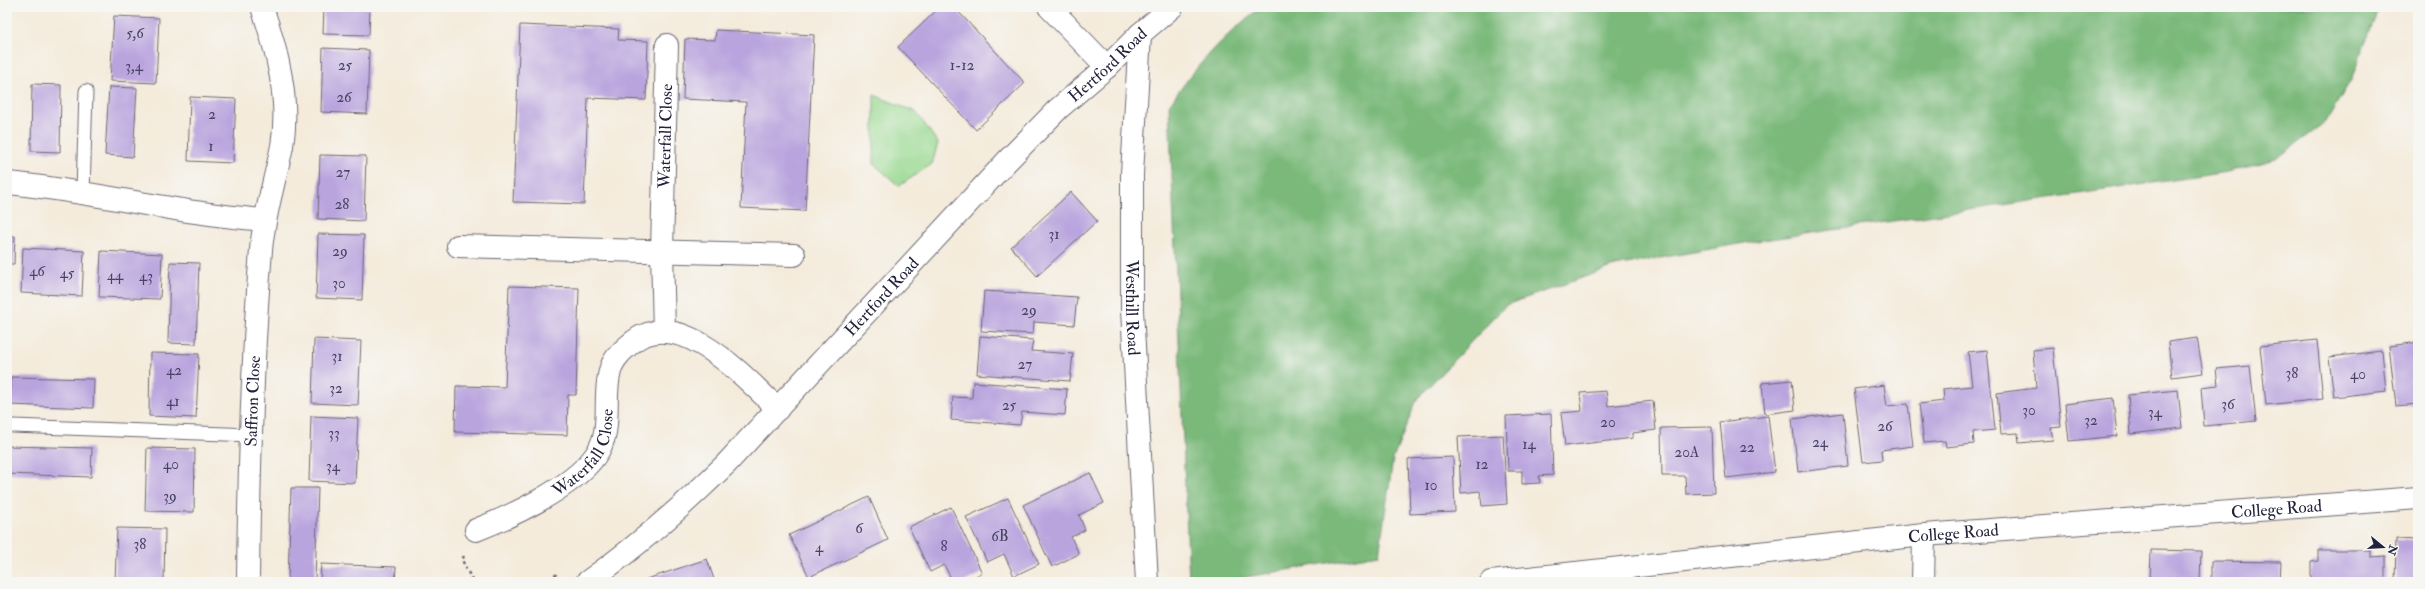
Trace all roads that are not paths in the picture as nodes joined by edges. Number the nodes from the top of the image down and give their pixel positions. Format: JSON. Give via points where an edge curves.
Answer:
{"nodes":[{"id":1,"x":262,"y":7,"type":"edge"},
{"id":2,"x":1049,"y":7,"type":"edge"},
{"id":3,"x":1172,"y":7,"type":"edge"},
{"id":4,"x":1140,"y":34,"type":"junction"},
{"id":5,"x":667,"y":45,"type":"dead end"},
{"id":6,"x":1107,"y":67,"type":"junction"},
{"id":7,"x":86,"y":91,"type":"dead end"},
{"id":8,"x":7,"y":183,"type":"edge"},
{"id":9,"x":84,"y":193,"type":"junction"},
{"id":10,"x":265,"y":220,"type":"junction"},
{"id":11,"x":458,"y":246,"type":"dead end"},
{"id":12,"x":662,"y":251,"type":"junction"},
{"id":13,"x":794,"y":255,"type":"dead end"},
{"id":14,"x":664,"y":331,"type":"junction"},
{"id":15,"x":778,"y":409,"type":"junction"},
{"id":16,"x":13,"y":426,"type":"dead end"},
{"id":17,"x":252,"y":435,"type":"junction"},
{"id":18,"x":2418,"y":498,"type":"edge"},
{"id":19,"x":476,"y":530,"type":"dead end"},
{"id":20,"x":1924,"y":534,"type":"junction"},
{"id":21,"x":248,"y":582,"type":"edge"},
{"id":22,"x":587,"y":582,"type":"edge"},
{"id":23,"x":1147,"y":582,"type":"edge"},
{"id":24,"x":1491,"y":582,"type":"edge"},
{"id":25,"x":1923,"y":582,"type":"edge"}],
"edges":[{"from":1,"to":10,"type":"street","name":"Saffron Close","via":[[277,53],[282,83],[284,125],[282,146]]},
{"from":2,"to":6,"type":"street"},
{"from":3,"to":4,"type":"street","name":"Hertford Road"},
{"from":4,"to":6,"type":"street","name":"Hertford Road"},
{"from":4,"to":23,"type":"street","name":"Westhill Road","via":[[1132,174],[1132,310]]},
{"from":5,"to":12,"type":"street","name":"Waterfall Close"},
{"from":6,"to":15,"type":"street","name":"Hertford Road","via":[[1058,109],[1007,161]]},
{"from":7,"to":9,"type":"lane"},
{"from":8,"to":9,"type":"street"},
{"from":9,"to":10,"type":"street","via":[[217,216]]},
{"from":10,"to":17,"type":"street","name":"Saffron Close","via":[[256,330]]},
{"from":11,"to":12,"type":"street"},
{"from":12,"to":13,"type":"street"},
{"from":12,"to":14,"type":"street","name":"Waterfall Close"},
{"from":14,"to":15,"type":"street","name":"Waterfall Close","via":[[688,337],[711,350]]},
{"from":14,"to":19,"type":"street","name":"Waterfall Close","via":[[643,335],[622,351],[610,370],[606,396],[605,438],[595,456],[572,478],[534,503],[510,517]]},
{"from":15,"to":22,"type":"street","name":"Hertford Road","via":[[678,511],[618,561]]},
{"from":16,"to":17,"type":"lane"},
{"from":17,"to":21,"type":"street","name":"Saffron Close"},
{"from":18,"to":20,"type":"street","name":"College Road"},
{"from":20,"to":24,"type":"street","name":"College Road"},
{"from":20,"to":25,"type":"street"}]}
